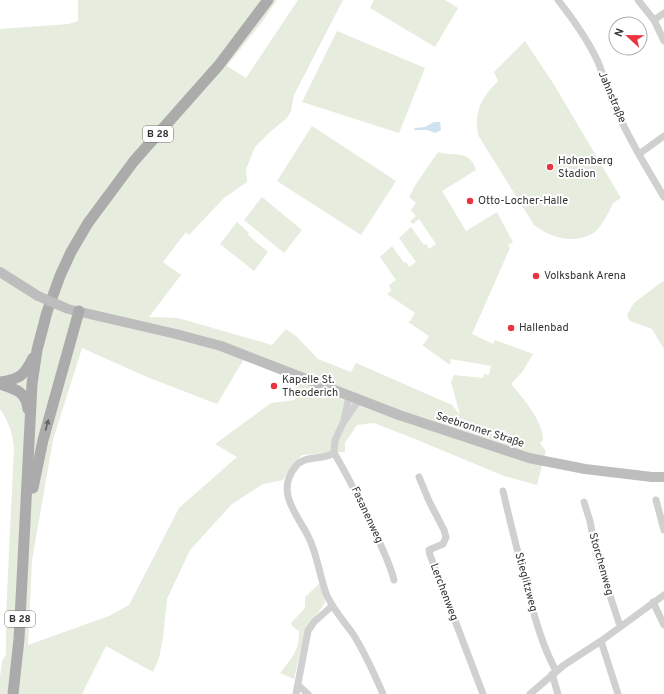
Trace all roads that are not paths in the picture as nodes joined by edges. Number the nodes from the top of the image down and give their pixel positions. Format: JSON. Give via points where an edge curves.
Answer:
{"nodes":[{"id":1,"x":268,"y":0,"type":"edge"},
{"id":2,"x":558,"y":0,"type":"edge"},
{"id":3,"x":638,"y":0,"type":"edge"},
{"id":4,"x":664,"y":14,"type":"edge"},
{"id":5,"x":654,"y":20,"type":"junction"},
{"id":6,"x":664,"y":41,"type":"edge"},
{"id":7,"x":664,"y":136,"type":"edge"},
{"id":8,"x":639,"y":154,"type":"junction"},
{"id":9,"x":664,"y":197,"type":"edge"},
{"id":10,"x":0,"y":272,"type":"edge"},
{"id":11,"x":74,"y":310,"type":"junction"},
{"id":12,"x":37,"y":350,"type":"junction"},
{"id":13,"x":0,"y":383,"type":"edge"},
{"id":14,"x":32,"y":384,"type":"junction"},
{"id":15,"x":18,"y":390,"type":"junction"},
{"id":16,"x":354,"y":398,"type":"junction"},
{"id":17,"x":29,"y":427,"type":"junction"},
{"id":18,"x":334,"y":453,"type":"junction"},
{"id":19,"x":419,"y":477,"type":"dead end"},
{"id":20,"x":664,"y":477,"type":"edge"},
{"id":21,"x":503,"y":491,"type":"dead end"},
{"id":22,"x":656,"y":500,"type":"dead end"},
{"id":23,"x":584,"y":502,"type":"dead end"},
{"id":24,"x":664,"y":530,"type":"edge"},
{"id":25,"x":24,"y":544,"type":"junction"},
{"id":26,"x":394,"y":580,"type":"dead end"},
{"id":27,"x":664,"y":595,"type":"edge"},
{"id":28,"x":653,"y":602,"type":"junction"},
{"id":29,"x":332,"y":606,"type":"junction"},
{"id":30,"x":664,"y":625,"type":"edge"},
{"id":31,"x":620,"y":626,"type":"junction"},
{"id":32,"x":601,"y":641,"type":"junction"},
{"id":33,"x":554,"y":673,"type":"junction"},
{"id":34,"x":298,"y":685,"type":"junction"},
{"id":35,"x":13,"y":694,"type":"edge"},
{"id":36,"x":296,"y":694,"type":"edge"},
{"id":37,"x":308,"y":694,"type":"edge"},
{"id":38,"x":383,"y":694,"type":"edge"},
{"id":39,"x":483,"y":694,"type":"edge"},
{"id":40,"x":530,"y":694,"type":"edge"},
{"id":41,"x":558,"y":694,"type":"edge"},
{"id":42,"x":618,"y":694,"type":"edge"}],
"edges":[{"from":1,"to":12,"type":"main road","number":"B 28","via":[[219,65],[134,161],[88,223],[60,276]]},
{"from":2,"to":8,"type":"street","name":"Jahnstraße","via":[[573,19],[597,61],[614,104]]},
{"from":3,"to":5,"type":"street"},
{"from":4,"to":5,"type":"street"},
{"from":5,"to":6,"type":"street"},
{"from":7,"to":8,"type":"street"},
{"from":8,"to":9,"type":"street","name":"Jahnstraße"},
{"from":10,"to":11,"type":"street","name":"Seebronner Straße","bridge":true,"via":[[38,296]]},
{"from":11,"to":16,"type":"street","name":"Seebronner Straße","via":[[222,346]]},
{"from":25,"to":11,"type":"main road","one_way":true,"via":[[37,463]]},
{"from":12,"to":13,"type":"main road","via":[[27,369],[20,376]]},
{"from":12,"to":14,"type":"main road","number":"B 28"},
{"from":13,"to":15,"type":"main road"},
{"from":14,"to":15,"type":"main road","via":[[26,390]]},
{"from":14,"to":17,"type":"main road","number":"B 28"},
{"from":15,"to":17,"type":"main road","via":[[27,400]]},
{"from":16,"to":18,"type":"street","via":[[348,417],[335,440]]},
{"from":16,"to":20,"type":"street","name":"Seebronner Straße","via":[[529,458],[585,469]]},
{"from":17,"to":25,"type":"main road","number":"B 28"},
{"from":18,"to":26,"type":"street","name":"Fasanenweg","via":[[368,517],[391,567]]},
{"from":18,"to":29,"type":"street","via":[[329,457],[302,461],[296,466],[287,485],[292,508],[310,539]]},
{"from":19,"to":39,"type":"street","name":"Lerchenweg","via":[[446,537],[443,544],[429,550],[430,555]]},
{"from":21,"to":33,"type":"street","name":"Stieglitzweg","via":[[524,576]]},
{"from":22,"to":24,"type":"street"},
{"from":23,"to":31,"type":"street","name":"Storchenweg","via":[[596,553]]},
{"from":25,"to":35,"type":"main road","number":"B 28"},
{"from":27,"to":28,"type":"street"},
{"from":28,"to":30,"type":"street"},
{"from":28,"to":31,"type":"street"},
{"from":29,"to":34,"type":"street","via":[[308,631]]},
{"from":29,"to":38,"type":"street","via":[[366,658]]},
{"from":31,"to":32,"type":"street"},
{"from":32,"to":33,"type":"street"},
{"from":32,"to":42,"type":"street"},
{"from":33,"to":40,"type":"street"},
{"from":33,"to":41,"type":"street","name":"Stieglitzweg"},
{"from":34,"to":36,"type":"street"},
{"from":34,"to":37,"type":"street"}]}
